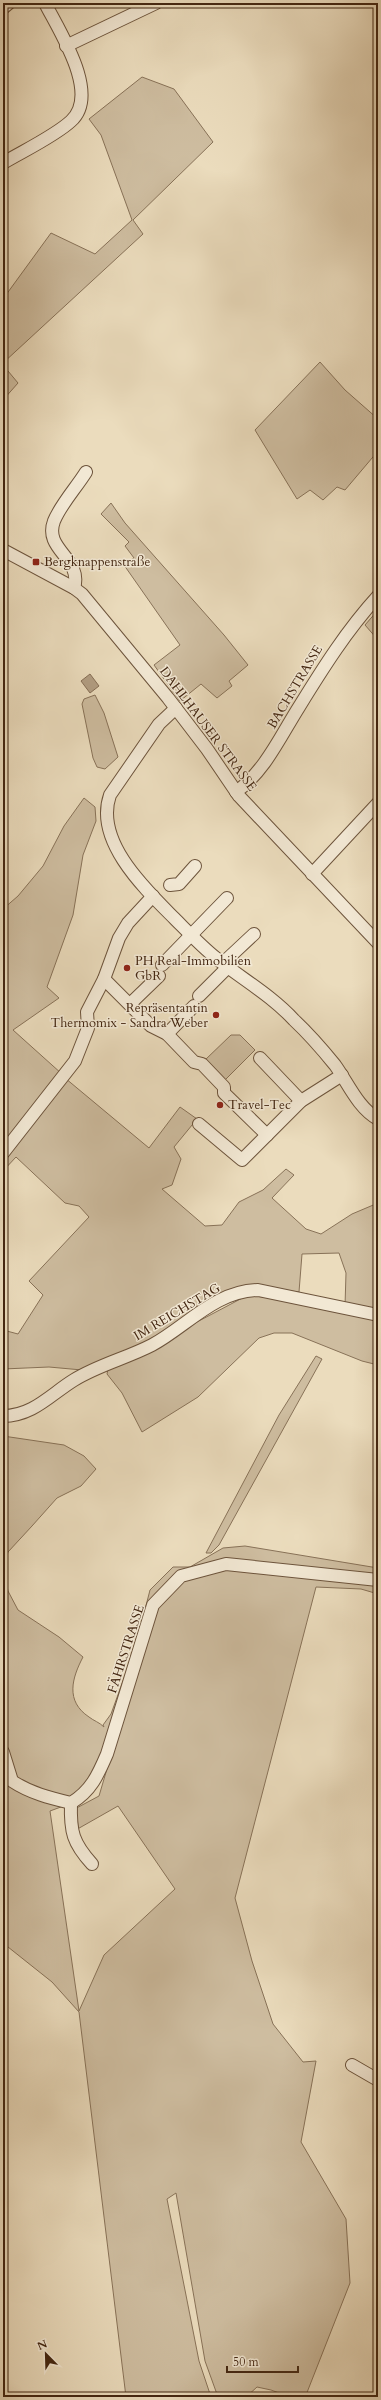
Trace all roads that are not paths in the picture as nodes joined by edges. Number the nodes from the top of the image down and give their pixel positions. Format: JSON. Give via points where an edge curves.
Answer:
{"nodes":[{"id":1,"x":9,"y":3,"type":"edge"},
{"id":2,"x":45,"y":3,"type":"edge"},
{"id":3,"x":156,"y":3,"type":"edge"},
{"id":4,"x":3,"y":8,"type":"edge"},
{"id":5,"x":66,"y":46,"type":"junction"},
{"id":6,"x":3,"y":163,"type":"edge"},
{"id":7,"x":86,"y":472,"type":"dead end"},
{"id":8,"x":3,"y":550,"type":"edge"},
{"id":9,"x":74,"y":588,"type":"junction"},
{"id":10,"x":378,"y":596,"type":"edge"},
{"id":11,"x":176,"y":708,"type":"junction"},
{"id":12,"x":236,"y":792,"type":"junction"},
{"id":13,"x":378,"y":803,"type":"edge"},
{"id":14,"x":195,"y":866,"type":"dead end"},
{"id":15,"x":312,"y":874,"type":"junction"},
{"id":16,"x":170,"y":885,"type":"dead end"},
{"id":17,"x":153,"y":896,"type":"junction"},
{"id":18,"x":227,"y":898,"type":"dead end"},
{"id":19,"x":254,"y":934,"type":"dead end"},
{"id":20,"x":191,"y":935,"type":"junction"},
{"id":21,"x":378,"y":943,"type":"edge"},
{"id":22,"x":225,"y":965,"type":"junction"},
{"id":23,"x":104,"y":979,"type":"junction"},
{"id":24,"x":130,"y":1004,"type":"junction"},
{"id":25,"x":167,"y":1034,"type":"junction"},
{"id":26,"x":260,"y":1058,"type":"dead end"},
{"id":27,"x":342,"y":1075,"type":"junction"},
{"id":28,"x":301,"y":1101,"type":"junction"},
{"id":29,"x":378,"y":1119,"type":"edge"},
{"id":30,"x":199,"y":1124,"type":"dead end"},
{"id":31,"x":267,"y":1136,"type":"junction"},
{"id":32,"x":3,"y":1153,"type":"edge"},
{"id":33,"x":378,"y":1314,"type":"edge"},
{"id":34,"x":3,"y":1416,"type":"edge"},
{"id":35,"x":378,"y":1580,"type":"edge"},
{"id":36,"x":3,"y":1752,"type":"edge"},
{"id":37,"x":71,"y":1803,"type":"junction"},
{"id":38,"x":92,"y":1864,"type":"dead end"},
{"id":39,"x":352,"y":2065,"type":"dead end"},
{"id":40,"x":378,"y":2080,"type":"edge"}],
"edges":[{"from":1,"to":4,"type":"street"},
{"from":2,"to":5,"type":"street"},
{"from":3,"to":5,"type":"street"},
{"from":5,"to":6,"type":"street","via":[[82,87],[83,96],[78,112],[70,122]]},
{"from":7,"to":9,"type":"street","via":[[53,526],[55,543],[77,578]]},
{"from":8,"to":9,"type":"street","name":"DAHLHAUSER STRASSE"},
{"from":9,"to":11,"type":"street","name":"DAHLHAUSER STRASSE","via":[[93,607]]},
{"from":10,"to":12,"type":"street","name":"BACHSTRASSE","via":[[336,648],[273,751],[246,785]]},
{"from":11,"to":12,"type":"street","name":"DAHLHAUSER STRASSE"},
{"from":11,"to":17,"type":"street","via":[[159,724],[137,754],[117,782],[107,804],[108,825],[117,846],[129,869]]},
{"from":12,"to":15,"type":"street","name":"DAHLHAUSER STRASSE"},
{"from":13,"to":15,"type":"street"},
{"from":14,"to":16,"type":"street","via":[[179,884]]},
{"from":15,"to":21,"type":"street","name":"DAHLHAUSER STRASSE"},
{"from":17,"to":20,"type":"street"},
{"from":17,"to":23,"type":"street","via":[[124,928]]},
{"from":18,"to":20,"type":"street"},
{"from":19,"to":22,"type":"street"},
{"from":20,"to":22,"type":"street"},
{"from":20,"to":24,"type":"street"},
{"from":22,"to":25,"type":"street"},
{"from":22,"to":27,"type":"street","via":[[266,994],[293,1018]]},
{"from":23,"to":24,"type":"street"},
{"from":23,"to":32,"type":"street","via":[[87,1012],[88,1028],[75,1061]]},
{"from":24,"to":25,"type":"street","via":[[151,1026]]},
{"from":25,"to":31,"type":"street","via":[[194,1062],[206,1067],[224,1088],[224,1093]]},
{"from":26,"to":28,"type":"street"},
{"from":27,"to":28,"type":"street"},
{"from":27,"to":29,"type":"street","via":[[364,1107]]},
{"from":28,"to":31,"type":"street"},
{"from":30,"to":31,"type":"street","via":[[242,1160]]},
{"from":33,"to":34,"type":"street","name":"IM REICHSTAG","via":[[258,1290],[240,1292],[203,1310],[154,1344],[75,1379],[28,1412]]},
{"from":35,"to":37,"type":"street","name":"FÄHRSTRASSE","via":[[226,1564],[181,1576],[154,1605],[98,1777],[84,1796]]},
{"from":36,"to":37,"type":"street","via":[[12,1781],[41,1795]]},
{"from":37,"to":38,"type":"street","via":[[72,1832],[75,1841]]},
{"from":39,"to":40,"type":"street"}]}
